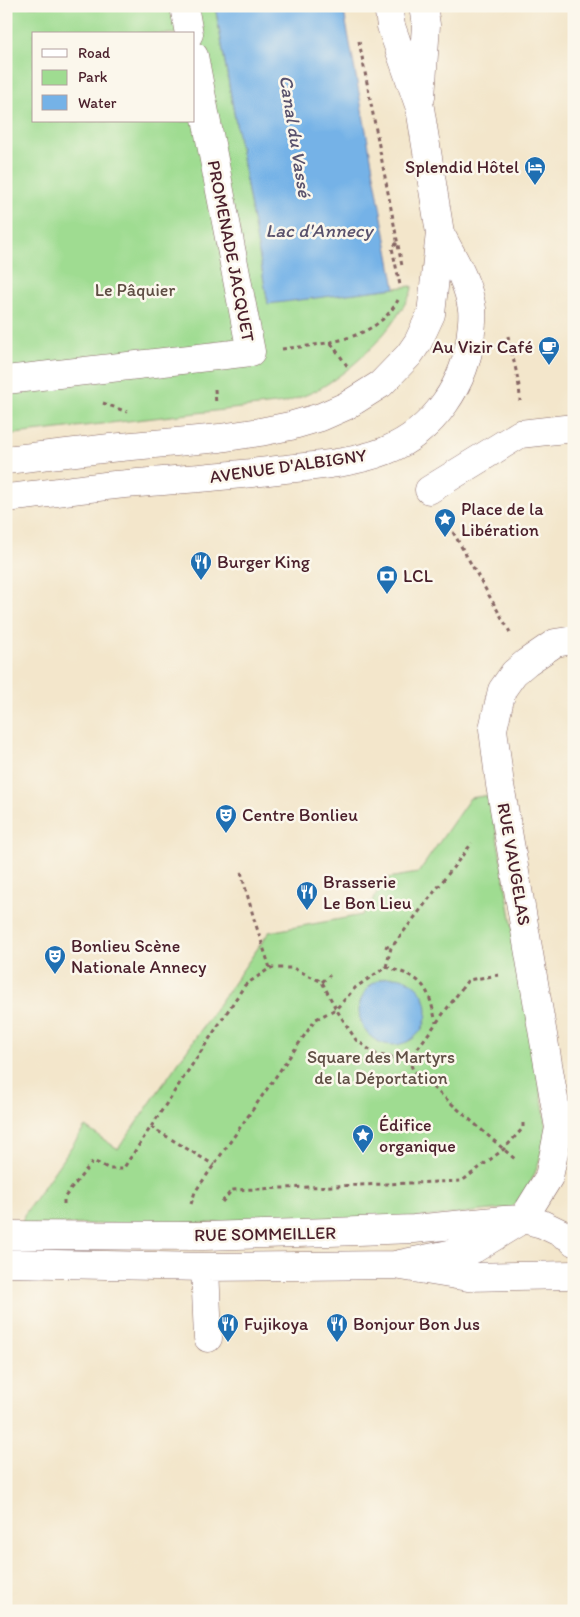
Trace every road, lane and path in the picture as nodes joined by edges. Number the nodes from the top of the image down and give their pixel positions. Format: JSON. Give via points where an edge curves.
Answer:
{"nodes":[{"id":1,"x":184,"y":6,"type":"edge"},
{"id":2,"x":388,"y":6,"type":"edge"},
{"id":3,"x":423,"y":6,"type":"edge"},
{"id":4,"x":190,"y":32,"type":"edge"},
{"id":5,"x":358,"y":35,"type":"dead end"},
{"id":6,"x":195,"y":61,"type":"edge"},
{"id":7,"x":420,"y":108,"type":"junction"},
{"id":8,"x":440,"y":233,"type":"junction"},
{"id":9,"x":397,"y":242,"type":"junction"},
{"id":10,"x":404,"y":274,"type":"dead end"},
{"id":11,"x":398,"y":282,"type":"dead end"},
{"id":12,"x":405,"y":282,"type":"dead end"},
{"id":13,"x":403,"y":291,"type":"dead end"},
{"id":14,"x":399,"y":299,"type":"dead end"},
{"id":15,"x":508,"y":336,"type":"dead end"},
{"id":16,"x":331,"y":342,"type":"junction"},
{"id":17,"x":251,"y":352,"type":"junction"},
{"id":18,"x":514,"y":367,"type":"dead end"},
{"id":19,"x":349,"y":369,"type":"dead end"},
{"id":20,"x":6,"y":380,"type":"edge"},
{"id":21,"x":574,"y":428,"type":"edge"},
{"id":22,"x":6,"y":460,"type":"edge"},
{"id":23,"x":429,"y":490,"type":"joint"},
{"id":24,"x":6,"y":498,"type":"edge"},
{"id":25,"x":574,"y":640,"type":"edge"},
{"id":26,"x":574,"y":654,"type":"edge"},
{"id":27,"x":529,"y":667,"type":"junction"},
{"id":28,"x":472,"y":843,"type":"dead end"},
{"id":29,"x":241,"y":872,"type":"dead end"},
{"id":30,"x":385,"y":946,"type":"dead end"},
{"id":31,"x":391,"y":948,"type":"junction"},
{"id":32,"x":386,"y":967,"type":"junction"},
{"id":33,"x":270,"y":968,"type":"junction"},
{"id":34,"x":330,"y":975,"type":"dead end"},
{"id":35,"x":500,"y":975,"type":"dead end"},
{"id":36,"x":322,"y":982,"type":"junction"},
{"id":37,"x":336,"y":1009,"type":"junction"},
{"id":38,"x":436,"y":1023,"type":"junction"},
{"id":39,"x":409,"y":1060,"type":"junction"},
{"id":40,"x":523,"y":1120,"type":"dead end"},
{"id":41,"x":151,"y":1127,"type":"junction"},
{"id":42,"x":567,"y":1127,"type":"edge"},
{"id":43,"x":504,"y":1149,"type":"junction"},
{"id":44,"x":516,"y":1160,"type":"dead end"},
{"id":45,"x":214,"y":1165,"type":"junction"},
{"id":46,"x":221,"y":1204,"type":"dead end"},
{"id":47,"x":65,"y":1205,"type":"dead end"},
{"id":48,"x":190,"y":1206,"type":"dead end"},
{"id":49,"x":523,"y":1220,"type":"junction"},
{"id":50,"x":6,"y":1235,"type":"edge"},
{"id":51,"x":574,"y":1242,"type":"edge"},
{"id":52,"x":6,"y":1263,"type":"edge"},
{"id":53,"x":395,"y":1265,"type":"junction"},
{"id":54,"x":205,"y":1267,"type":"junction"},
{"id":55,"x":574,"y":1275,"type":"edge"},
{"id":56,"x":208,"y":1338,"type":"dead end"}],
"edges":[{"from":1,"to":4,"type":"street"},
{"from":2,"to":7,"type":"street"},
{"from":3,"to":7,"type":"street","via":[[426,25]]},
{"from":5,"to":9,"type":"path"},
{"from":6,"to":17,"type":"street","name":"PROMENADE JACQUET"},
{"from":7,"to":8,"type":"street"},
{"from":8,"to":22,"type":"street","via":[[430,314],[418,342],[381,384],[346,406],[321,417],[260,432]]},
{"from":8,"to":24,"type":"street","name":"AVENUE D'ALBIGNY","via":[[468,290],[473,311],[470,347],[459,380],[445,404],[428,424],[406,440],[384,451],[327,464]]},
{"from":9,"to":10,"type":"path"},
{"from":9,"to":11,"type":"path","via":[[392,248]]},
{"from":12,"to":13,"type":"path"},
{"from":14,"to":16,"type":"path","via":[[384,319],[370,328]]},
{"from":15,"to":18,"type":"path"},
{"from":16,"to":17,"type":"path"},
{"from":16,"to":19,"type":"path"},
{"from":17,"to":20,"type":"street","name":"PROMENADE JACQUET"},
{"from":21,"to":23,"type":"street","via":[[520,434]]},
{"from":23,"to":27,"type":"path"},
{"from":25,"to":27,"type":"street","via":[[555,644]]},
{"from":26,"to":27,"type":"street"},
{"from":27,"to":42,"type":"street","via":[[512,693],[505,716],[503,740],[568,1109]]},
{"from":28,"to":31,"type":"path"},
{"from":29,"to":33,"type":"path"},
{"from":30,"to":31,"type":"path"},
{"from":31,"to":32,"type":"path"},
{"from":32,"to":37,"type":"path","via":[[356,987]]},
{"from":32,"to":38,"type":"path","via":[[418,980],[430,997]]},
{"from":33,"to":36,"type":"path","via":[[292,968]]},
{"from":33,"to":41,"type":"path","via":[[246,985]]},
{"from":34,"to":36,"type":"path"},
{"from":35,"to":38,"type":"path","via":[[468,980]]},
{"from":36,"to":37,"type":"path"},
{"from":37,"to":39,"type":"path","via":[[356,1040],[377,1055]]},
{"from":37,"to":45,"type":"path","via":[[316,1018]]},
{"from":38,"to":39,"type":"path"},
{"from":39,"to":43,"type":"path","via":[[413,1070]]},
{"from":40,"to":43,"type":"path","via":[[523,1128]]},
{"from":41,"to":45,"type":"path"},
{"from":41,"to":47,"type":"path","via":[[123,1169],[110,1169],[93,1161],[64,1198]]},
{"from":42,"to":49,"type":"street","name":"RUE SOMMEILLER","via":[[549,1177]]},
{"from":43,"to":44,"type":"path"},
{"from":43,"to":46,"type":"path","via":[[462,1181],[232,1190]]},
{"from":45,"to":48,"type":"path","via":[[195,1192]]},
{"from":49,"to":50,"type":"street","name":"RUE SOMMEILLER","via":[[414,1229],[204,1236]]},
{"from":49,"to":51,"type":"street","name":"RUE SOMMEILLER","via":[[542,1224]]},
{"from":49,"to":53,"type":"street","name":"RUE SOMMEILLER","via":[[474,1249]]},
{"from":52,"to":54,"type":"street","name":"RUE SOMMEILLER"},
{"from":53,"to":54,"type":"street","name":"RUE SOMMEILLER"},
{"from":53,"to":55,"type":"street","name":"RUE SOMMEILLER","via":[[468,1277]]},
{"from":54,"to":56,"type":"street"}]}
